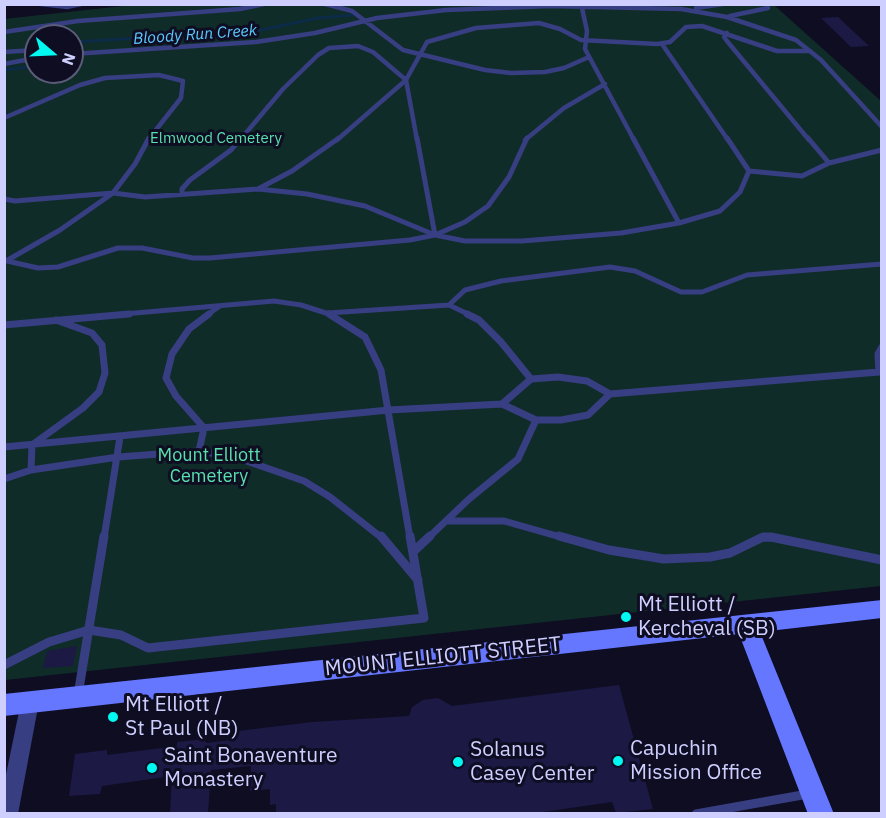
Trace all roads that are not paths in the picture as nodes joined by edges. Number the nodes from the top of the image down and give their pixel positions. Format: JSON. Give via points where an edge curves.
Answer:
{"nodes":[{"id":1,"x":41,"y":4,"type":"edge"},
{"id":2,"x":81,"y":4,"type":"edge"},
{"id":3,"x":264,"y":4,"type":"edge"},
{"id":4,"x":325,"y":4,"type":"edge"},
{"id":5,"x":723,"y":4,"type":"edge"},
{"id":6,"x":561,"y":6,"type":"edge"},
{"id":7,"x":582,"y":8,"type":"junction"},
{"id":8,"x":768,"y":8,"type":"dead end"},
{"id":9,"x":690,"y":10,"type":"junction"},
{"id":10,"x":727,"y":17,"type":"junction"},
{"id":11,"x":367,"y":21,"type":"junction"},
{"id":12,"x":4,"y":32,"type":"edge"},
{"id":13,"x":727,"y":33,"type":"junction"},
{"id":14,"x":586,"y":41,"type":"junction"},
{"id":15,"x":662,"y":44,"type":"junction"},
{"id":16,"x":24,"y":51,"type":"edge"},
{"id":17,"x":810,"y":51,"type":"junction"},
{"id":18,"x":4,"y":52,"type":"edge"},
{"id":19,"x":84,"y":53,"type":"edge"},
{"id":20,"x":418,"y":55,"type":"junction"},
{"id":21,"x":589,"y":57,"type":"junction"},
{"id":22,"x":24,"y":60,"type":"edge"},
{"id":23,"x":4,"y":64,"type":"edge"},
{"id":24,"x":406,"y":80,"type":"junction"},
{"id":25,"x":604,"y":84,"type":"junction"},
{"id":26,"x":4,"y":118,"type":"edge"},
{"id":27,"x":882,"y":127,"type":"edge"},
{"id":28,"x":882,"y":150,"type":"edge"},
{"id":29,"x":829,"y":163,"type":"junction"},
{"id":30,"x":750,"y":171,"type":"junction"},
{"id":31,"x":258,"y":189,"type":"junction"},
{"id":32,"x":113,"y":193,"type":"junction"},
{"id":33,"x":182,"y":194,"type":"junction"},
{"id":34,"x":4,"y":199,"type":"edge"},
{"id":35,"x":15,"y":201,"type":"junction"},
{"id":36,"x":4,"y":205,"type":"edge"},
{"id":37,"x":679,"y":223,"type":"junction"},
{"id":38,"x":435,"y":235,"type":"junction"},
{"id":39,"x":148,"y":238,"type":"dead end"},
{"id":40,"x":146,"y":248,"type":"junction"},
{"id":41,"x":6,"y":261,"type":"edge"},
{"id":42,"x":882,"y":264,"type":"edge"},
{"id":43,"x":222,"y":305,"type":"junction"},
{"id":44,"x":449,"y":305,"type":"junction"},
{"id":45,"x":328,"y":313,"type":"junction"},
{"id":46,"x":54,"y":319,"type":"junction"},
{"id":47,"x":4,"y":325,"type":"edge"},
{"id":48,"x":882,"y":347,"type":"edge"},
{"id":49,"x":880,"y":373,"type":"edge"},
{"id":50,"x":531,"y":380,"type":"junction"},
{"id":51,"x":610,"y":394,"type":"junction"},
{"id":52,"x":502,"y":404,"type":"junction"},
{"id":53,"x":389,"y":410,"type":"junction"},
{"id":54,"x":536,"y":420,"type":"junction"},
{"id":55,"x":204,"y":428,"type":"junction"},
{"id":56,"x":120,"y":437,"type":"junction"},
{"id":57,"x":32,"y":445,"type":"junction"},
{"id":58,"x":4,"y":447,"type":"edge"},
{"id":59,"x":199,"y":451,"type":"junction"},
{"id":60,"x":118,"y":457,"type":"junction"},
{"id":61,"x":31,"y":470,"type":"junction"},
{"id":62,"x":4,"y":479,"type":"edge"},
{"id":63,"x":446,"y":521,"type":"junction"},
{"id":64,"x":414,"y":551,"type":"junction"},
{"id":65,"x":882,"y":560,"type":"edge"},
{"id":66,"x":420,"y":582,"type":"junction"},
{"id":67,"x":881,"y":611,"type":"edge"},
{"id":68,"x":746,"y":624,"type":"junction"},
{"id":69,"x":89,"y":630,"type":"junction"},
{"id":70,"x":4,"y":665,"type":"edge"},
{"id":71,"x":77,"y":697,"type":"junction"},
{"id":72,"x":30,"y":702,"type":"junction"},
{"id":73,"x":4,"y":705,"type":"edge"},
{"id":74,"x":817,"y":804,"type":"edge"},
{"id":75,"x":8,"y":813,"type":"edge"},
{"id":76,"x":696,"y":813,"type":"edge"}],
"edges":[{"from":1,"to":2,"type":"lane"},
{"from":3,"to":12,"type":"lane","via":[[78,21]]},
{"from":4,"to":11,"type":"lane","via":[[352,11]]},
{"from":5,"to":9,"type":"lane"},
{"from":6,"to":7,"type":"lane"},
{"from":6,"to":11,"type":"lane","via":[[446,10]]},
{"from":7,"to":9,"type":"lane"},
{"from":7,"to":14,"type":"lane"},
{"from":8,"to":10,"type":"lane"},
{"from":9,"to":10,"type":"lane"},
{"from":10,"to":17,"type":"lane","via":[[787,35]]},
{"from":11,"to":19,"type":"lane","via":[[256,42]]},
{"from":11,"to":20,"type":"lane","via":[[392,44]]},
{"from":13,"to":15,"type":"lane","via":[[706,26],[689,26]]},
{"from":13,"to":17,"type":"lane","via":[[777,51]]},
{"from":13,"to":29,"type":"lane","via":[[727,41]]},
{"from":14,"to":15,"type":"lane"},
{"from":14,"to":20,"type":"lane","via":[[546,24],[506,24],[436,37]]},
{"from":14,"to":21,"type":"lane"},
{"from":15,"to":30,"type":"lane"},
{"from":16,"to":18,"type":"lane"},
{"from":17,"to":27,"type":"lane"},
{"from":20,"to":21,"type":"lane","via":[[520,74],[559,70]]},
{"from":20,"to":24,"type":"lane"},
{"from":21,"to":25,"type":"lane"},
{"from":22,"to":23,"type":"lane"},
{"from":24,"to":31,"type":"lane","via":[[348,132]]},
{"from":24,"to":33,"type":"lane","via":[[373,52],[358,46],[329,48],[301,70],[231,150],[190,180]]},
{"from":24,"to":38,"type":"lane"},
{"from":25,"to":37,"type":"lane"},
{"from":25,"to":38,"type":"lane","via":[[564,108],[523,141],[509,177],[488,206]]},
{"from":26,"to":32,"type":"lane","via":[[105,78],[159,75],[183,81],[181,98],[154,129]]},
{"from":28,"to":29,"type":"lane"},
{"from":29,"to":30,"type":"lane","via":[[802,176]]},
{"from":30,"to":37,"type":"lane","via":[[741,192],[720,211]]},
{"from":31,"to":33,"type":"lane"},
{"from":31,"to":38,"type":"lane","via":[[365,206]]},
{"from":32,"to":33,"type":"lane","via":[[146,197]]},
{"from":32,"to":35,"type":"lane"},
{"from":32,"to":41,"type":"lane"},
{"from":34,"to":35,"type":"lane"},
{"from":35,"to":36,"type":"lane"},
{"from":37,"to":38,"type":"lane","via":[[621,233],[522,241],[465,241]]},
{"from":38,"to":40,"type":"lane","via":[[210,258]]},
{"from":39,"to":40,"type":"lane"},
{"from":40,"to":41,"type":"lane","via":[[118,248],[58,267],[38,268]]},
{"from":42,"to":44,"type":"lane","via":[[747,275],[702,292],[681,292],[635,271],[610,267],[501,281],[465,290]]},
{"from":43,"to":45,"type":"lane","via":[[274,301]]},
{"from":43,"to":46,"type":"lane"},
{"from":43,"to":55,"type":"lane","via":[[189,329],[172,354],[166,378]]},
{"from":44,"to":45,"type":"lane"},
{"from":44,"to":50,"type":"lane","via":[[478,320]]},
{"from":45,"to":53,"type":"lane","via":[[365,336],[381,370]]},
{"from":46,"to":47,"type":"lane"},
{"from":46,"to":57,"type":"lane","via":[[92,333],[102,345],[105,373],[99,392],[83,408]]},
{"from":48,"to":49,"type":"lane","via":[[878,354]]},
{"from":49,"to":51,"type":"lane"},
{"from":50,"to":51,"type":"lane","via":[[558,377],[587,381]]},
{"from":50,"to":52,"type":"lane"},
{"from":51,"to":54,"type":"lane","via":[[588,415]]},
{"from":52,"to":53,"type":"lane"},
{"from":52,"to":54,"type":"lane"},
{"from":53,"to":55,"type":"lane"},
{"from":53,"to":64,"type":"lane"},
{"from":54,"to":63,"type":"lane","via":[[518,459]]},
{"from":55,"to":56,"type":"lane"},
{"from":55,"to":59,"type":"lane"},
{"from":56,"to":57,"type":"lane"},
{"from":56,"to":60,"type":"lane"},
{"from":57,"to":58,"type":"lane"},
{"from":57,"to":61,"type":"lane"},
{"from":59,"to":60,"type":"lane"},
{"from":59,"to":66,"type":"lane","via":[[235,457],[304,481],[378,533]]},
{"from":60,"to":61,"type":"lane"},
{"from":60,"to":69,"type":"lane"},
{"from":61,"to":62,"type":"lane"},
{"from":63,"to":64,"type":"lane"},
{"from":63,"to":65,"type":"lane","via":[[504,521],[609,550],[664,559],[720,555],[771,537]]},
{"from":64,"to":66,"type":"lane"},
{"from":66,"to":69,"type":"lane","via":[[424,618],[148,648],[121,635]]},
{"from":67,"to":68,"type":"main road","name":"MOUNT ELLIOTT STREET"},
{"from":68,"to":71,"type":"main road","name":"MOUNT ELLIOTT STREET"},
{"from":68,"to":74,"type":"main road"},
{"from":69,"to":70,"type":"lane","via":[[49,642]]},
{"from":69,"to":71,"type":"lane"},
{"from":71,"to":72,"type":"main road","name":"MOUNT ELLIOTT STREET"},
{"from":72,"to":73,"type":"main road","name":"MOUNT ELLIOTT STREET"},
{"from":72,"to":75,"type":"street"},
{"from":74,"to":76,"type":"lane","via":[[778,798]]}]}
